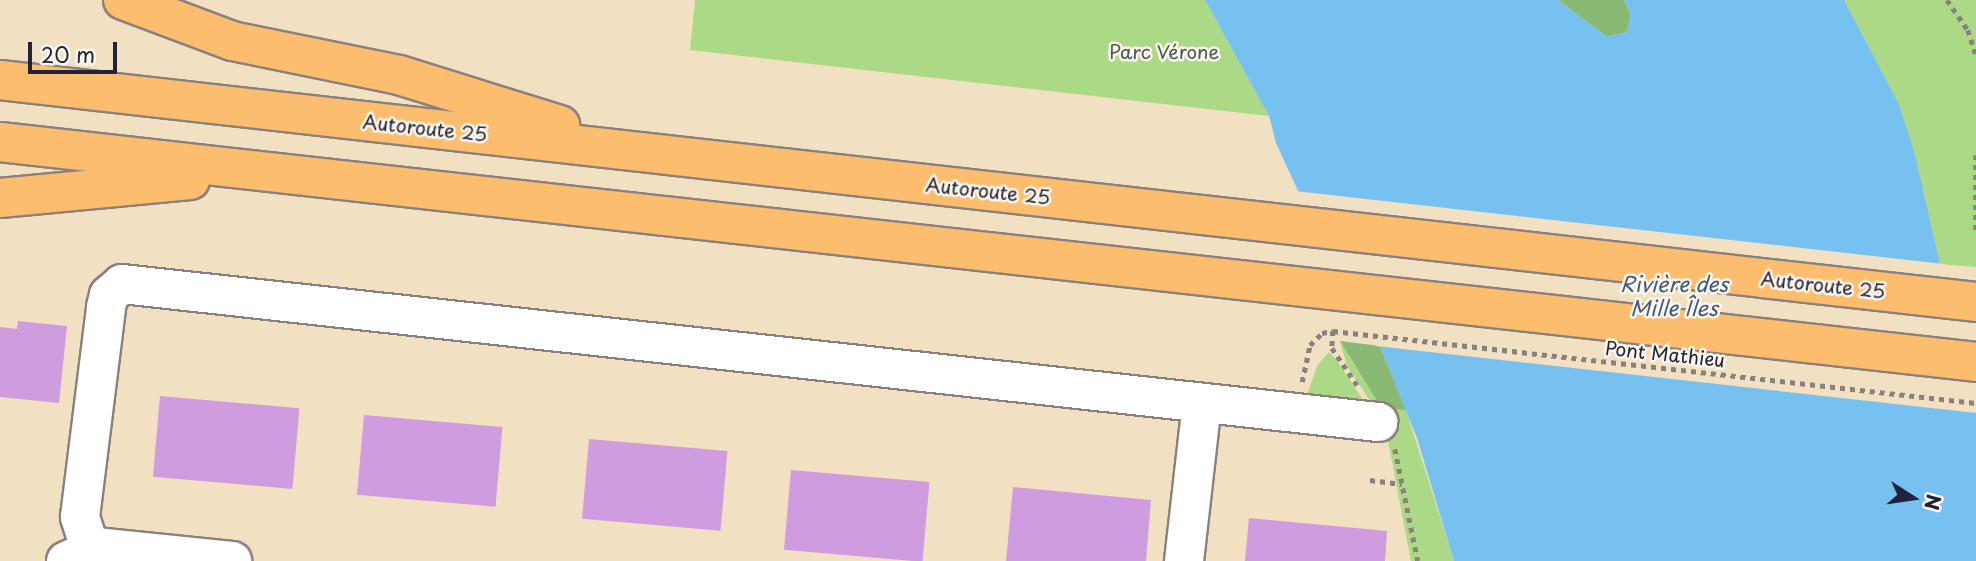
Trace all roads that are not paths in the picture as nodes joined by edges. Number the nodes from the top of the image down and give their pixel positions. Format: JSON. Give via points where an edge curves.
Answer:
{"nodes":[{"id":1,"x":123,"y":0,"type":"edge"},
{"id":2,"x":0,"y":80,"type":"edge"},
{"id":3,"x":0,"y":142,"type":"edge"},
{"id":4,"x":649,"y":152,"type":"junction"},
{"id":5,"x":266,"y":173,"type":"junction"},
{"id":6,"x":0,"y":198,"type":"edge"},
{"id":7,"x":1976,"y":302,"type":"edge"},
{"id":8,"x":1976,"y":362,"type":"edge"},
{"id":9,"x":1202,"y":403,"type":"junction"},
{"id":10,"x":1371,"y":410,"type":"road end"},
{"id":11,"x":78,"y":555,"type":"edge"},
{"id":12,"x":232,"y":561,"type":"edge"},
{"id":13,"x":1184,"y":561,"type":"edge"}],
"edges":[{"from":1,"to":4,"type":"highway","via":[[232,41],[399,75]]},
{"from":2,"to":4,"type":"highway","name":"Autoroute 25"},
{"from":3,"to":5,"type":"highway"},
{"from":4,"to":7,"type":"highway","name":"Autoroute 25"},
{"from":5,"to":6,"type":"highway"},
{"from":5,"to":8,"type":"highway"},
{"from":9,"to":10,"type":"street"},
{"from":9,"to":11,"type":"street","via":[[122,284],[109,295],[106,307]]},
{"from":9,"to":13,"type":"street"},
{"from":11,"to":12,"type":"street"}]}
